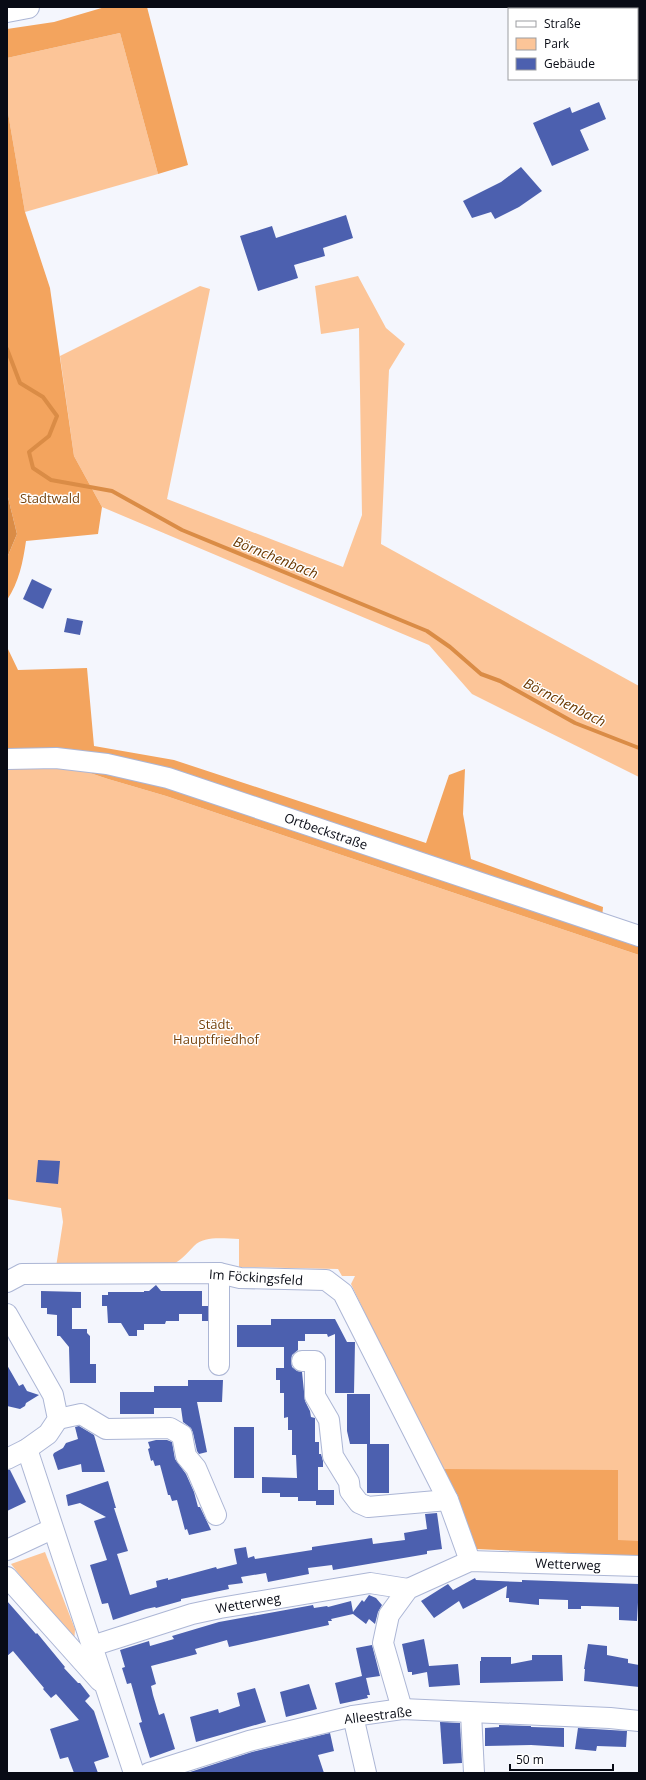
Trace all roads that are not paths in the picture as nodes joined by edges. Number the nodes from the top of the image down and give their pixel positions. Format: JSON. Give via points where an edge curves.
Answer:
{"nodes":[{"id":1,"x":28,"y":7,"type":"edge"},
{"id":2,"x":7,"y":11,"type":"edge"},
{"id":3,"x":7,"y":759,"type":"edge"},
{"id":4,"x":639,"y":936,"type":"edge"},
{"id":5,"x":219,"y":1273,"type":"junction"},
{"id":6,"x":7,"y":1282,"type":"edge"},
{"id":7,"x":7,"y":1314,"type":"edge"},
{"id":8,"x":302,"y":1361,"type":"dead end"},
{"id":9,"x":219,"y":1365,"type":"dead end"},
{"id":10,"x":58,"y":1419,"type":"junction"},
{"id":11,"x":27,"y":1449,"type":"junction"},
{"id":12,"x":7,"y":1459,"type":"edge"},
{"id":13,"x":448,"y":1500,"type":"junction"},
{"id":14,"x":216,"y":1516,"type":"dead end"},
{"id":15,"x":52,"y":1529,"type":"junction"},
{"id":16,"x":7,"y":1550,"type":"edge"},
{"id":17,"x":470,"y":1561,"type":"junction"},
{"id":18,"x":639,"y":1566,"type":"edge"},
{"id":19,"x":7,"y":1577,"type":"edge"},
{"id":20,"x":408,"y":1589,"type":"junction"},
{"id":21,"x":92,"y":1646,"type":"junction"},
{"id":22,"x":106,"y":1686,"type":"junction"},
{"id":23,"x":402,"y":1709,"type":"junction"},
{"id":24,"x":471,"y":1713,"type":"junction"},
{"id":25,"x":353,"y":1716,"type":"junction"},
{"id":26,"x":639,"y":1721,"type":"edge"},
{"id":27,"x":134,"y":1773,"type":"edge"},
{"id":28,"x":149,"y":1773,"type":"edge"},
{"id":29,"x":366,"y":1773,"type":"edge"},
{"id":30,"x":474,"y":1773,"type":"edge"}],
"edges":[{"from":1,"to":2,"type":"main road"},
{"from":3,"to":4,"type":"street","name":"Ortbeckstraße","via":[[56,758],[168,778]]},
{"from":5,"to":6,"type":"street","name":"Im Föckingsfeld","via":[[22,1274]]},
{"from":5,"to":9,"type":"street"},
{"from":5,"to":13,"type":"street","name":"Im Föckingsfeld","via":[[240,1278],[326,1280],[343,1293]]},
{"from":7,"to":10,"type":"street","via":[[54,1395]]},
{"from":8,"to":13,"type":"street","via":[[315,1361],[315,1396],[329,1420],[332,1456],[359,1503],[368,1507]]},
{"from":10,"to":11,"type":"street","via":[[48,1434]]},
{"from":10,"to":14,"type":"street","via":[[81,1414],[106,1429],[170,1428],[182,1435],[186,1456],[196,1468]]},
{"from":11,"to":12,"type":"street"},
{"from":11,"to":15,"type":"street"},
{"from":13,"to":17,"type":"street","name":"Im Föckingsfeld"},
{"from":15,"to":16,"type":"street"},
{"from":15,"to":21,"type":"street"},
{"from":17,"to":18,"type":"street","name":"Wetterweg"},
{"from":17,"to":20,"type":"street","name":"Wetterweg"},
{"from":19,"to":22,"type":"street"},
{"from":20,"to":21,"type":"street","name":"Wetterweg","via":[[370,1583],[227,1606],[192,1614]]},
{"from":20,"to":23,"type":"street","name":"Wetterweg","via":[[389,1615],[383,1643]]},
{"from":21,"to":22,"type":"street"},
{"from":22,"to":27,"type":"street"},
{"from":23,"to":24,"type":"street","name":"Alleestraße"},
{"from":23,"to":25,"type":"street","name":"Alleestraße"},
{"from":24,"to":26,"type":"street","name":"Alleestraße"},
{"from":24,"to":30,"type":"street"},
{"from":25,"to":28,"type":"street","name":"Alleestraße","via":[[249,1741]]},
{"from":25,"to":29,"type":"street"}]}
